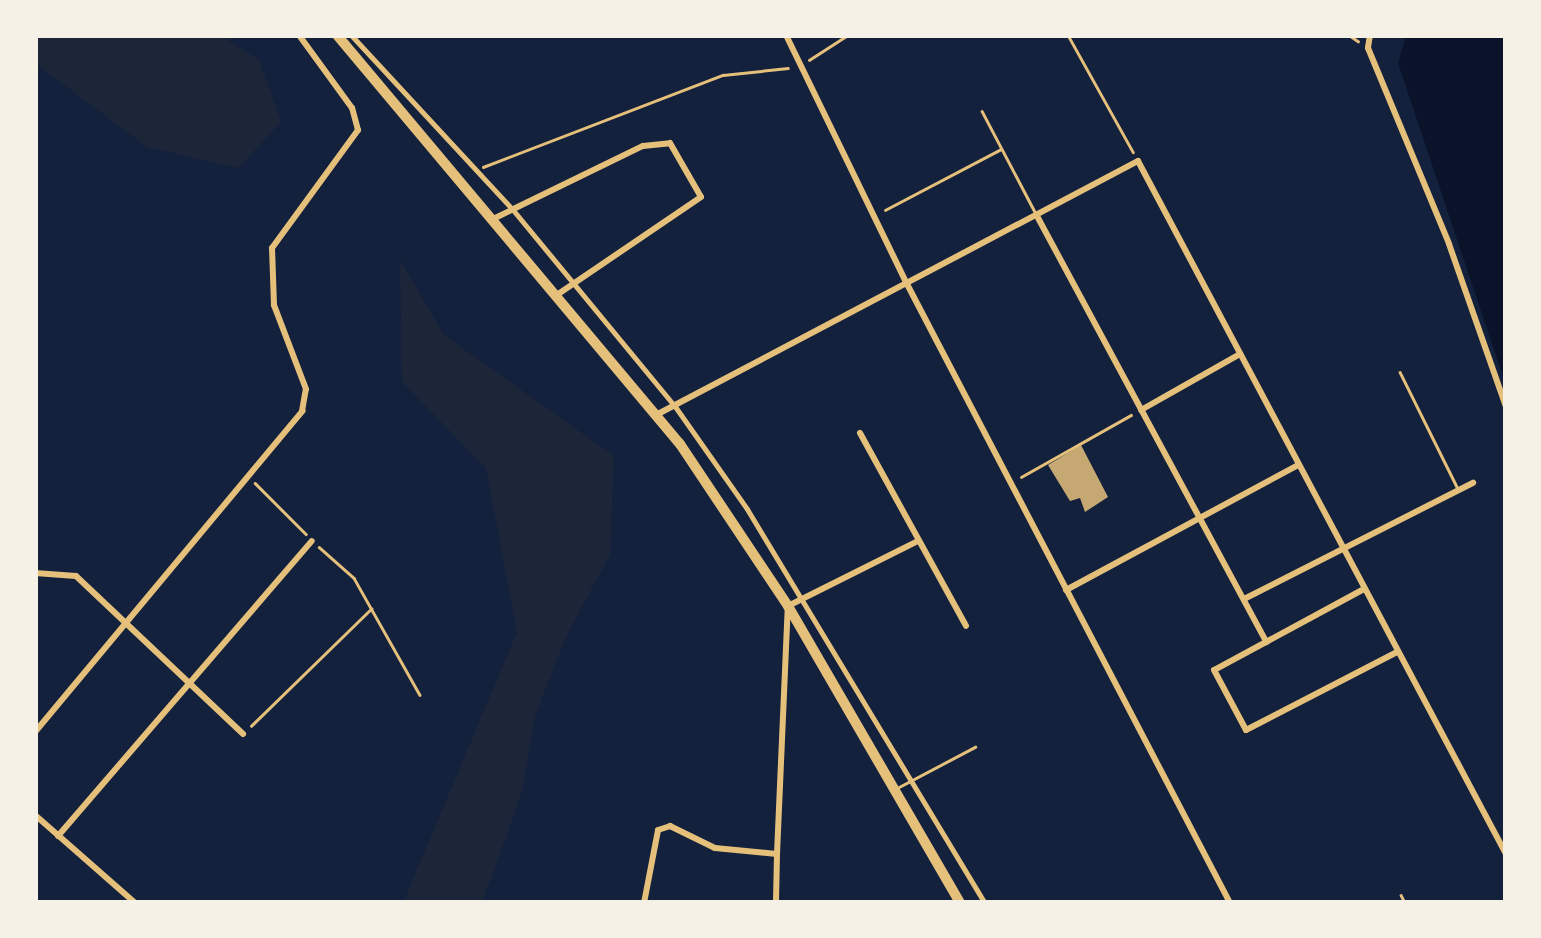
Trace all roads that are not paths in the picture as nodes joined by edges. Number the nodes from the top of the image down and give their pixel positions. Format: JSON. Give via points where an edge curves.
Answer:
{"nodes":[{"id":1,"x":299,"y":35,"type":"edge"},
{"id":2,"x":336,"y":35,"type":"edge"},
{"id":3,"x":351,"y":35,"type":"edge"},
{"id":4,"x":786,"y":35,"type":"edge"},
{"id":5,"x":1370,"y":35,"type":"edge"},
{"id":6,"x":982,"y":111,"type":"dead end"},
{"id":7,"x":1002,"y":149,"type":"junction"},
{"id":8,"x":513,"y":210,"type":"junction"},
{"id":9,"x":885,"y":210,"type":"dead end"},
{"id":10,"x":1037,"y":216,"type":"junction"},
{"id":11,"x":490,"y":221,"type":"junction"},
{"id":12,"x":570,"y":284,"type":"junction"},
{"id":13,"x":907,"y":284,"type":"junction"},
{"id":14,"x":555,"y":296,"type":"junction"},
{"id":15,"x":1240,"y":354,"type":"junction"},
{"id":16,"x":1400,"y":372,"type":"dead end"},
{"id":17,"x":674,"y":405,"type":"junction"},
{"id":18,"x":1506,"y":407,"type":"edge"},
{"id":19,"x":1141,"y":410,"type":"junction"},
{"id":20,"x":656,"y":415,"type":"junction"},
{"id":21,"x":860,"y":433,"type":"dead end"},
{"id":22,"x":1298,"y":465,"type":"junction"},
{"id":23,"x":1474,"y":483,"type":"dead end"},
{"id":24,"x":1458,"y":491,"type":"junction"},
{"id":25,"x":1200,"y":518,"type":"junction"},
{"id":26,"x":918,"y":540,"type":"junction"},
{"id":27,"x":312,"y":541,"type":"road end"},
{"id":28,"x":1344,"y":552,"type":"junction"},
{"id":29,"x":35,"y":573,"type":"edge"},
{"id":30,"x":1364,"y":589,"type":"junction"},
{"id":31,"x":1066,"y":590,"type":"junction"},
{"id":32,"x":1244,"y":599,"type":"junction"},
{"id":33,"x":801,"y":600,"type":"junction"},
{"id":34,"x":788,"y":606,"type":"junction"},
{"id":35,"x":124,"y":620,"type":"junction"},
{"id":36,"x":966,"y":626,"type":"dead end"},
{"id":37,"x":1266,"y":642,"type":"junction"},
{"id":38,"x":1397,"y":652,"type":"junction"},
{"id":39,"x":190,"y":680,"type":"junction"},
{"id":40,"x":35,"y":732,"type":"edge"},
{"id":41,"x":243,"y":734,"type":"road end"},
{"id":42,"x":976,"y":747,"type":"dead end"},
{"id":43,"x":911,"y":781,"type":"junction"},
{"id":44,"x":893,"y":790,"type":"junction"},
{"id":45,"x":35,"y":815,"type":"edge"},
{"id":46,"x":58,"y":836,"type":"junction"},
{"id":47,"x":777,"y":854,"type":"junction"},
{"id":48,"x":1506,"y":854,"type":"edge"},
{"id":49,"x":1401,"y":895,"type":"dead end"},
{"id":50,"x":135,"y":903,"type":"edge"},
{"id":51,"x":644,"y":903,"type":"edge"},
{"id":52,"x":776,"y":903,"type":"edge"},
{"id":53,"x":960,"y":903,"type":"edge"},
{"id":54,"x":984,"y":903,"type":"edge"},
{"id":55,"x":1230,"y":903,"type":"edge"},
{"id":56,"x":1406,"y":903,"type":"edge"}],
"edges":[{"from":1,"to":35,"type":"street","via":[[352,108],[358,130],[272,248],[274,305],[306,389],[302,411]]},
{"from":2,"to":11,"type":"main road"},
{"from":3,"to":8,"type":"street"},
{"from":4,"to":13,"type":"street"},
{"from":5,"to":18,"type":"street","via":[[1368,48],[1449,244]]},
{"from":6,"to":7,"type":"lane"},
{"from":7,"to":9,"type":"lane"},
{"from":7,"to":10,"type":"lane"},
{"from":8,"to":11,"type":"street"},
{"from":8,"to":12,"type":"street"},
{"from":8,"to":12,"type":"street","via":[[643,146],[670,143],[701,197]]},
{"from":10,"to":13,"type":"street"},
{"from":10,"to":15,"type":"street","via":[[1138,161]]},
{"from":10,"to":19,"type":"street"},
{"from":11,"to":14,"type":"main road"},
{"from":12,"to":14,"type":"street"},
{"from":12,"to":17,"type":"street"},
{"from":13,"to":17,"type":"street"},
{"from":13,"to":31,"type":"street"},
{"from":14,"to":20,"type":"main road"},
{"from":15,"to":19,"type":"street"},
{"from":15,"to":22,"type":"street"},
{"from":16,"to":24,"type":"lane"},
{"from":17,"to":20,"type":"street"},
{"from":17,"to":33,"type":"street"},
{"from":19,"to":25,"type":"street"},
{"from":20,"to":34,"type":"main road"},
{"from":21,"to":26,"type":"street"},
{"from":22,"to":25,"type":"street"},
{"from":22,"to":28,"type":"street"},
{"from":23,"to":24,"type":"street"},
{"from":24,"to":28,"type":"street"},
{"from":25,"to":31,"type":"street"},
{"from":25,"to":32,"type":"street"},
{"from":26,"to":33,"type":"street"},
{"from":26,"to":36,"type":"street"},
{"from":27,"to":39,"type":"street"},
{"from":28,"to":30,"type":"street"},
{"from":28,"to":32,"type":"street"},
{"from":29,"to":35,"type":"street","via":[[76,576]]},
{"from":30,"to":37,"type":"street"},
{"from":30,"to":38,"type":"street"},
{"from":31,"to":55,"type":"street"},
{"from":32,"to":37,"type":"street"},
{"from":33,"to":34,"type":"street"},
{"from":33,"to":43,"type":"street"},
{"from":34,"to":44,"type":"main road"},
{"from":34,"to":47,"type":"street"},
{"from":35,"to":39,"type":"street"},
{"from":35,"to":40,"type":"street"},
{"from":37,"to":38,"type":"street","via":[[1214,670],[1246,730]]},
{"from":38,"to":48,"type":"street"},
{"from":39,"to":41,"type":"street"},
{"from":39,"to":46,"type":"street"},
{"from":42,"to":43,"type":"lane"},
{"from":43,"to":44,"type":"lane"},
{"from":43,"to":54,"type":"street"},
{"from":44,"to":53,"type":"main road"},
{"from":45,"to":46,"type":"street"},
{"from":46,"to":50,"type":"street"},
{"from":47,"to":51,"type":"street","via":[[714,848],[670,826],[658,830]]},
{"from":47,"to":52,"type":"street"},
{"from":49,"to":56,"type":"lane"}]}
